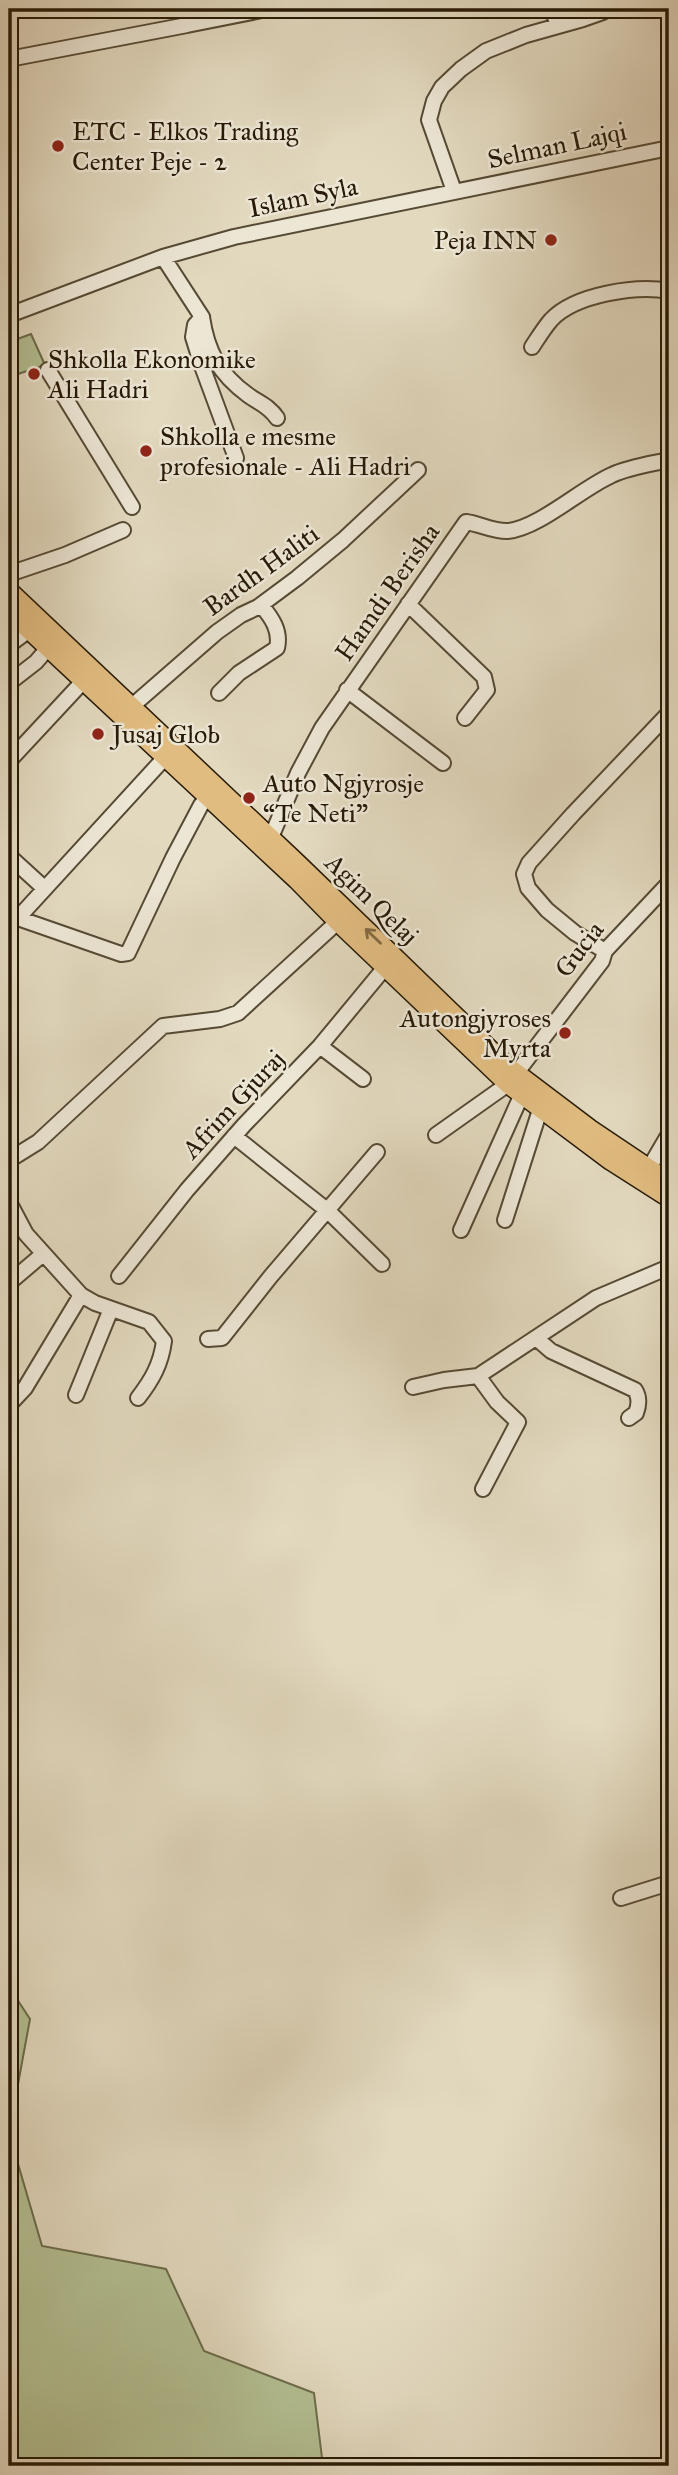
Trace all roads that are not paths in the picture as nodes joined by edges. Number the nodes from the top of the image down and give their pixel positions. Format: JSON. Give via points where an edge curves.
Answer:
{"nodes":[{"id":1,"x":190,"y":9,"type":"edge"},
{"id":2,"x":267,"y":9,"type":"edge"},
{"id":3,"x":552,"y":9,"type":"edge"},
{"id":4,"x":606,"y":9,"type":"edge"},
{"id":5,"x":187,"y":25,"type":"junction"},
{"id":6,"x":558,"y":25,"type":"junction"},
{"id":7,"x":9,"y":59,"type":"edge"},
{"id":8,"x":669,"y":148,"type":"edge"},
{"id":9,"x":454,"y":191,"type":"junction"},
{"id":10,"x":163,"y":257,"type":"junction"},
{"id":11,"x":669,"y":291,"type":"edge"},
{"id":12,"x":9,"y":315,"type":"edge"},
{"id":13,"x":202,"y":317,"type":"junction"},
{"id":14,"x":532,"y":347,"type":"dead end"},
{"id":15,"x":48,"y":370,"type":"dead end"},
{"id":16,"x":277,"y":418,"type":"dead end"},
{"id":17,"x":236,"y":458,"type":"dead end"},
{"id":18,"x":669,"y":460,"type":"edge"},
{"id":19,"x":669,"y":466,"type":"edge"},
{"id":20,"x":418,"y":470,"type":"dead end"},
{"id":21,"x":654,"y":470,"type":"dead end"},
{"id":22,"x":132,"y":508,"type":"dead end"},
{"id":23,"x":123,"y":530,"type":"dead end"},
{"id":24,"x":9,"y":574,"type":"edge"},
{"id":25,"x":9,"y":591,"type":"edge"},
{"id":26,"x":408,"y":604,"type":"junction"},
{"id":27,"x":261,"y":605,"type":"junction"},
{"id":28,"x":9,"y":611,"type":"edge"},
{"id":29,"x":35,"y":625,"type":"junction"},
{"id":30,"x":53,"y":643,"type":"junction"},
{"id":31,"x":9,"y":645,"type":"edge"},
{"id":32,"x":88,"y":675,"type":"junction"},
{"id":33,"x":9,"y":683,"type":"edge"},
{"id":34,"x":347,"y":690,"type":"junction"},
{"id":35,"x":219,"y":693,"type":"dead end"},
{"id":36,"x":131,"y":707,"type":"junction"},
{"id":37,"x":669,"y":713,"type":"edge"},
{"id":38,"x":465,"y":718,"type":"dead end"},
{"id":39,"x":170,"y":753,"type":"junction"},
{"id":40,"x":9,"y":761,"type":"edge"},
{"id":41,"x":443,"y":763,"type":"dead end"},
{"id":42,"x":208,"y":797,"type":"junction"},
{"id":43,"x":268,"y":845,"type":"junction"},
{"id":44,"x":9,"y":856,"type":"edge"},
{"id":45,"x":669,"y":883,"type":"edge"},
{"id":46,"x":44,"y":888,"type":"junction"},
{"id":47,"x":13,"y":917,"type":"edge"},
{"id":48,"x":343,"y":917,"type":"junction"},
{"id":49,"x":605,"y":951,"type":"junction"},
{"id":50,"x":389,"y":962,"type":"junction"},
{"id":51,"x":320,"y":1046,"type":"junction"},
{"id":52,"x":362,"y":1079,"type":"dead end"},
{"id":53,"x":516,"y":1084,"type":"junction"},
{"id":54,"x":545,"y":1103,"type":"junction"},
{"id":55,"x":669,"y":1134,"type":"edge"},
{"id":56,"x":436,"y":1135,"type":"dead end"},
{"id":57,"x":234,"y":1136,"type":"junction"},
{"id":58,"x":377,"y":1152,"type":"dead end"},
{"id":59,"x":9,"y":1160,"type":"edge"},
{"id":60,"x":645,"y":1174,"type":"junction"},
{"id":61,"x":669,"y":1193,"type":"edge"},
{"id":62,"x":9,"y":1202,"type":"edge"},
{"id":63,"x":328,"y":1211,"type":"junction"},
{"id":64,"x":505,"y":1220,"type":"dead end"},
{"id":65,"x":461,"y":1230,"type":"dead end"},
{"id":66,"x":43,"y":1254,"type":"junction"},
{"id":67,"x":382,"y":1264,"type":"dead end"},
{"id":68,"x":669,"y":1267,"type":"edge"},
{"id":69,"x":119,"y":1276,"type":"dead end"},
{"id":70,"x":9,"y":1283,"type":"edge"},
{"id":71,"x":80,"y":1296,"type":"junction"},
{"id":72,"x":111,"y":1309,"type":"junction"},
{"id":73,"x":536,"y":1338,"type":"junction"},
{"id":74,"x":208,"y":1339,"type":"dead end"},
{"id":75,"x":478,"y":1376,"type":"junction"},
{"id":76,"x":413,"y":1387,"type":"dead end"},
{"id":77,"x":76,"y":1395,"type":"dead end"},
{"id":78,"x":138,"y":1398,"type":"dead end"},
{"id":79,"x":9,"y":1405,"type":"edge"},
{"id":80,"x":629,"y":1418,"type":"dead end"},
{"id":81,"x":482,"y":1489,"type":"dead end"},
{"id":82,"x":669,"y":1883,"type":"edge"},
{"id":83,"x":621,"y":1898,"type":"dead end"}],
"edges":[{"from":1,"to":5,"type":"street"},
{"from":2,"to":5,"type":"street"},
{"from":3,"to":6,"type":"street"},
{"from":4,"to":6,"type":"street"},
{"from":5,"to":7,"type":"street"},
{"from":6,"to":9,"type":"street","via":[[486,51],[442,88],[429,120]]},
{"from":8,"to":9,"type":"street","name":"Selman Lajqi"},
{"from":9,"to":10,"type":"street","name":"Islam Syla","via":[[234,237]]},
{"from":10,"to":12,"type":"street","name":"Islam Syla"},
{"from":10,"to":13,"type":"street"},
{"from":11,"to":14,"type":"street","via":[[614,291],[592,298],[552,319]]},
{"from":13,"to":16,"type":"street","via":[[205,341],[214,359],[247,395],[272,409]]},
{"from":13,"to":17,"type":"street","via":[[193,337]]},
{"from":15,"to":22,"type":"street"},
{"from":18,"to":26,"type":"street","name":"Hamdi Berisha","via":[[614,474],[517,529],[505,531],[466,522]]},
{"from":19,"to":21,"type":"street"},
{"from":20,"to":27,"type":"street","name":"Bardh Haliti","via":[[343,540]]},
{"from":23,"to":24,"type":"street"},
{"from":25,"to":29,"type":"main road","name":"Agim Qelaj"},
{"from":26,"to":34,"type":"street","name":"Hamdi Berisha"},
{"from":26,"to":38,"type":"street","via":[[484,677],[487,690]]},
{"from":27,"to":35,"type":"street","via":[[277,629],[278,648],[239,673]]},
{"from":27,"to":36,"type":"street","name":"Bardh Haliti","via":[[217,632]]},
{"from":28,"to":29,"type":"main road","name":"Agim Qelaj"},
{"from":29,"to":30,"type":"main road","name":"Agim Qelaj"},
{"from":29,"to":31,"type":"street"},
{"from":30,"to":32,"type":"main road","name":"Agim Qelaj"},
{"from":30,"to":33,"type":"street"},
{"from":32,"to":36,"type":"main road","name":"Agim Qelaj"},
{"from":32,"to":39,"type":"main road","name":"Agim Qelaj"},
{"from":32,"to":40,"type":"street"},
{"from":34,"to":41,"type":"street","name":"Hamdi Berisha"},
{"from":34,"to":43,"type":"street","name":"Hamdi Berisha","via":[[304,760]]},
{"from":36,"to":39,"type":"main road","name":"Agim Qelaj"},
{"from":37,"to":49,"type":"street","via":[[573,814],[524,874],[528,888],[547,910]]},
{"from":39,"to":42,"type":"main road","name":"Agim Qelaj"},
{"from":39,"to":43,"type":"main road","name":"Agim Qelaj"},
{"from":39,"to":46,"type":"street"},
{"from":42,"to":43,"type":"main road","name":"Agim Qelaj"},
{"from":42,"to":47,"type":"street","via":[[128,953]]},
{"from":43,"to":48,"type":"main road","name":"Agim Qelaj"},
{"from":44,"to":46,"type":"street"},
{"from":45,"to":49,"type":"street","name":"Gucia"},
{"from":46,"to":47,"type":"street"},
{"from":48,"to":50,"type":"main road","name":"Agim Qelaj"},
{"from":48,"to":59,"type":"street","via":[[238,1013],[163,1026],[38,1142]]},
{"from":49,"to":53,"type":"street","name":"Gucia"},
{"from":50,"to":51,"type":"street","name":"Afrim Gjuraj"},
{"from":50,"to":53,"type":"main road","name":"Agim Qelaj"},
{"from":51,"to":52,"type":"street"},
{"from":51,"to":57,"type":"street","name":"Afrim Gjuraj"},
{"from":53,"to":54,"type":"main road","name":"Agim Qelaj"},
{"from":53,"to":56,"type":"street"},
{"from":53,"to":65,"type":"street"},
{"from":54,"to":60,"type":"main road","name":"Agim Qelaj","via":[[611,1161]]},
{"from":54,"to":64,"type":"street"},
{"from":55,"to":60,"type":"street"},
{"from":57,"to":63,"type":"street"},
{"from":57,"to":69,"type":"street","name":"Afrim Gjuraj"},
{"from":58,"to":63,"type":"street"},
{"from":60,"to":61,"type":"main road","name":"Agim Qelaj"},
{"from":62,"to":66,"type":"street"},
{"from":63,"to":67,"type":"street"},
{"from":63,"to":74,"type":"street","via":[[222,1338]]},
{"from":66,"to":70,"type":"street"},
{"from":66,"to":71,"type":"street"},
{"from":68,"to":73,"type":"street","via":[[596,1298]]},
{"from":71,"to":72,"type":"street"},
{"from":71,"to":79,"type":"street","via":[[25,1388]]},
{"from":72,"to":77,"type":"street"},
{"from":72,"to":78,"type":"street","via":[[149,1322],[164,1341],[161,1360]]},
{"from":73,"to":75,"type":"street"},
{"from":73,"to":80,"type":"street","via":[[560,1356],[635,1390],[639,1406]]},
{"from":75,"to":76,"type":"street"},
{"from":75,"to":81,"type":"street","via":[[518,1422]]},
{"from":82,"to":83,"type":"street"}]}
